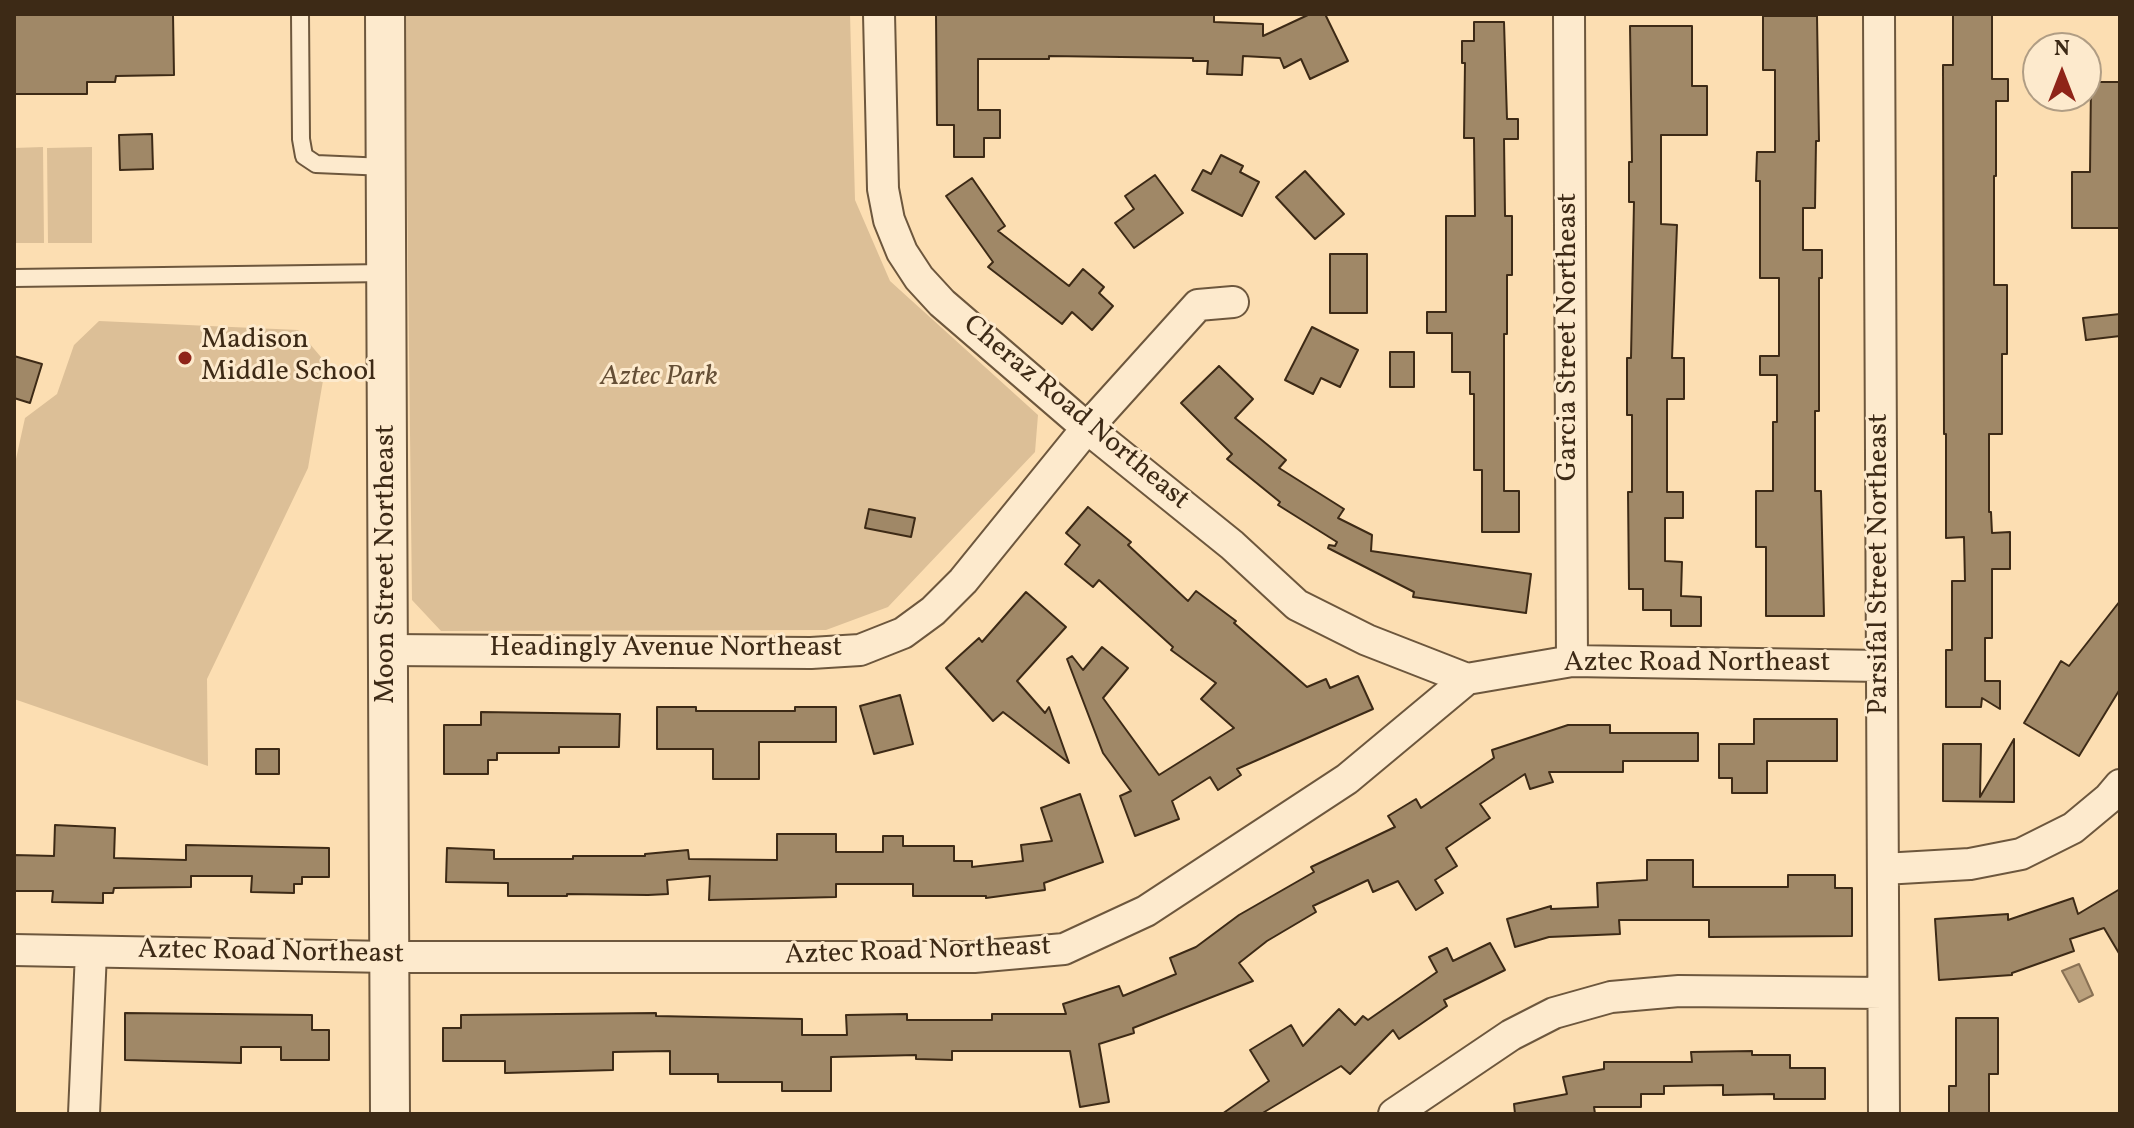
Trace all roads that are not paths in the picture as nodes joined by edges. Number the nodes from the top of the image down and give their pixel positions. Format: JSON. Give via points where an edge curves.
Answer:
{"nodes":[{"id":1,"x":300,"y":14,"type":"edge"},
{"id":2,"x":385,"y":14,"type":"edge"},
{"id":3,"x":879,"y":14,"type":"edge"},
{"id":4,"x":1569,"y":14,"type":"edge"},
{"id":5,"x":1879,"y":14,"type":"edge"},
{"id":6,"x":386,"y":167,"type":"junction"},
{"id":7,"x":386,"y":273,"type":"junction"},
{"id":8,"x":14,"y":278,"type":"edge"},
{"id":9,"x":1233,"y":302,"type":"dead end"},
{"id":10,"x":1087,"y":428,"type":"junction"},
{"id":11,"x":389,"y":650,"type":"junction"},
{"id":12,"x":1572,"y":661,"type":"junction"},
{"id":13,"x":1881,"y":666,"type":"junction"},
{"id":14,"x":1467,"y":679,"type":"junction"},
{"id":15,"x":2120,"y":785,"type":"edge"},
{"id":16,"x":1883,"y":869,"type":"junction"},
{"id":17,"x":14,"y":950,"type":"edge"},
{"id":18,"x":91,"y":952,"type":"junction"},
{"id":19,"x":389,"y":957,"type":"junction"},
{"id":20,"x":1883,"y":993,"type":"junction"},
{"id":21,"x":84,"y":1114,"type":"edge"},
{"id":22,"x":390,"y":1114,"type":"edge"},
{"id":23,"x":1394,"y":1114,"type":"edge"},
{"id":24,"x":1884,"y":1114,"type":"edge"}],
"edges":[{"from":1,"to":6,"type":"lane","via":[[304,156],[316,164]]},
{"from":2,"to":6,"type":"street","name":"Moon Street Northeast"},
{"from":3,"to":10,"type":"street","name":"Cheraz Road Northeast","via":[[883,189],[902,252],[942,303]]},
{"from":4,"to":12,"type":"street","name":"Garcia Street Northeast"},
{"from":5,"to":13,"type":"street","name":"Parsifal Street Northeast"},
{"from":6,"to":7,"type":"street","name":"Moon Street Northeast"},
{"from":7,"to":8,"type":"lane"},
{"from":7,"to":11,"type":"street","name":"Moon Street Northeast"},
{"from":9,"to":10,"type":"street","name":"Headingly Avenue Northeast","via":[[1198,305]]},
{"from":10,"to":11,"type":"street","name":"Headingly Avenue Northeast","via":[[933,611],[903,633],[860,650]]},
{"from":10,"to":14,"type":"street","name":"Cheraz Road Northeast","via":[[1297,605],[1367,640]]},
{"from":11,"to":19,"type":"street","name":"Moon Street Northeast"},
{"from":12,"to":13,"type":"street","name":"Aztec Road Northeast"},
{"from":12,"to":14,"type":"street","name":"Aztec Road Northeast"},
{"from":13,"to":16,"type":"street","name":"Parsifal Street Northeast"},
{"from":14,"to":19,"type":"street","name":"Aztec Road Northeast","via":[[1347,779],[1146,911],[1064,949],[974,957]]},
{"from":15,"to":16,"type":"street","via":[[2073,828],[2021,854],[1970,864]]},
{"from":16,"to":20,"type":"street","name":"Parsifal Street Northeast"},
{"from":17,"to":18,"type":"street","name":"Aztec Road Northeast"},
{"from":18,"to":19,"type":"street","name":"Aztec Road Northeast"},
{"from":18,"to":21,"type":"street"},
{"from":19,"to":22,"type":"street","name":"Moon Street Northeast"},
{"from":20,"to":23,"type":"street","via":[[1679,991],[1611,997],[1554,1013],[1511,1035]]},
{"from":20,"to":24,"type":"street","name":"Parsifal Street Northeast"}]}
